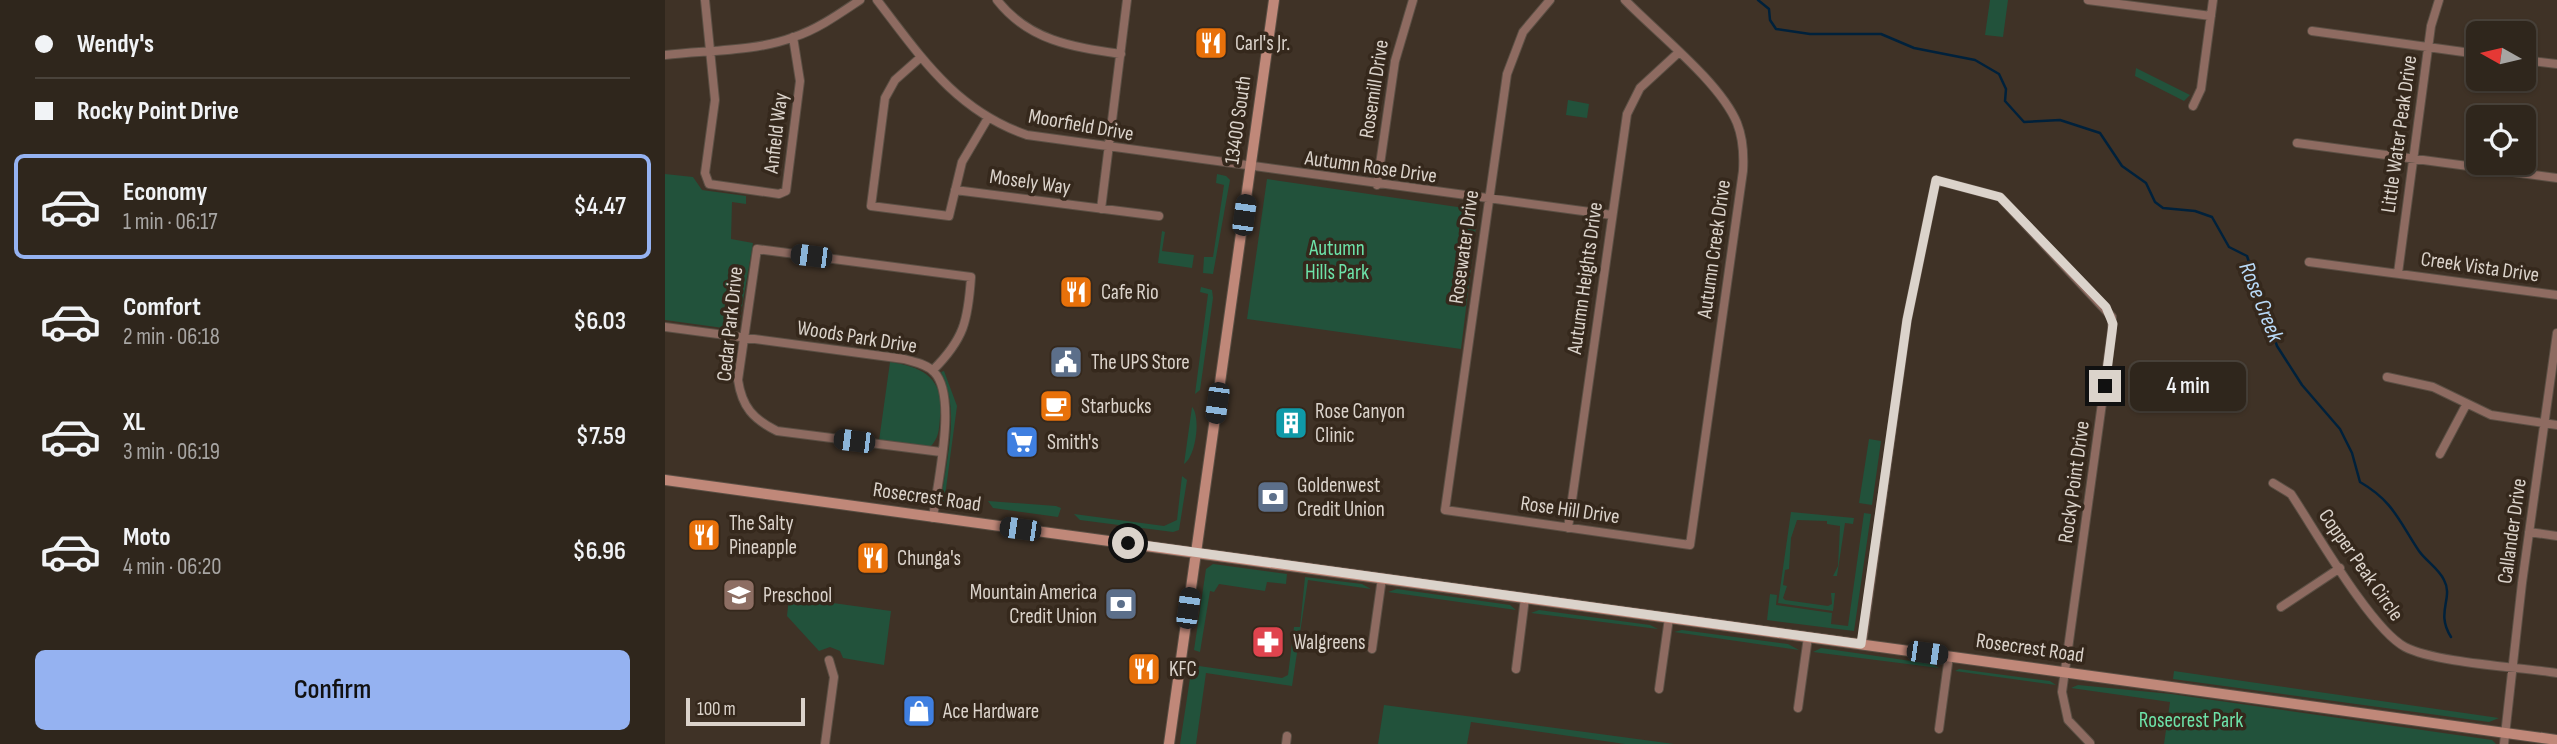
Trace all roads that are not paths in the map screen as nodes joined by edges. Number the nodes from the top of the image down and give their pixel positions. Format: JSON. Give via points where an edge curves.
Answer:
{"nodes":[{"id":1,"x":705,"y":0,"type":"edge"},
{"id":2,"x":860,"y":0,"type":"edge"},
{"id":3,"x":877,"y":0,"type":"edge"},
{"id":4,"x":997,"y":0,"type":"edge"},
{"id":5,"x":1127,"y":0,"type":"edge"},
{"id":6,"x":1274,"y":0,"type":"edge"},
{"id":7,"x":1413,"y":0,"type":"edge"},
{"id":8,"x":1550,"y":0,"type":"edge"},
{"id":9,"x":1625,"y":0,"type":"edge"},
{"id":10,"x":2088,"y":0,"type":"edge"},
{"id":11,"x":2213,"y":0,"type":"edge"},
{"id":12,"x":2439,"y":0,"type":"edge"},
{"id":13,"x":2211,"y":16,"type":"junction"},
{"id":14,"x":2312,"y":31,"type":"dead end"},
{"id":15,"x":793,"y":37,"type":"junction"},
{"id":16,"x":2428,"y":47,"type":"junction"},
{"id":17,"x":710,"y":50,"type":"junction"},
{"id":18,"x":1678,"y":52,"type":"junction"},
{"id":19,"x":2466,"y":52,"type":"edge"},
{"id":20,"x":1121,"y":54,"type":"junction"},
{"id":21,"x":665,"y":55,"type":"edge"},
{"id":22,"x":921,"y":57,"type":"junction"},
{"id":23,"x":2536,"y":62,"type":"edge"},
{"id":24,"x":2557,"y":64,"type":"edge"},
{"id":25,"x":2193,"y":106,"type":"dead end"},
{"id":26,"x":988,"y":118,"type":"junction"},
{"id":27,"x":2297,"y":143,"type":"dead end"},
{"id":28,"x":1109,"y":148,"type":"junction"},
{"id":29,"x":2413,"y":159,"type":"junction"},
{"id":30,"x":1250,"y":167,"type":"junction"},
{"id":31,"x":2557,"y":178,"type":"edge"},
{"id":32,"x":1377,"y":185,"type":"junction"},
{"id":33,"x":955,"y":190,"type":"junction"},
{"id":34,"x":1488,"y":200,"type":"junction"},
{"id":35,"x":1101,"y":209,"type":"junction"},
{"id":36,"x":1612,"y":215,"type":"junction"},
{"id":37,"x":1159,"y":216,"type":"dead end"},
{"id":38,"x":2309,"y":262,"type":"dead end"},
{"id":39,"x":2398,"y":273,"type":"junction"},
{"id":40,"x":2557,"y":295,"type":"edge"},
{"id":41,"x":665,"y":327,"type":"edge"},
{"id":42,"x":2557,"y":333,"type":"edge"},
{"id":43,"x":743,"y":337,"type":"junction"},
{"id":44,"x":933,"y":370,"type":"junction"},
{"id":45,"x":2387,"y":377,"type":"dead end"},
{"id":46,"x":2466,"y":405,"type":"junction"},
{"id":47,"x":2545,"y":423,"type":"junction"},
{"id":48,"x":2557,"y":425,"type":"edge"},
{"id":49,"x":941,"y":452,"type":"junction"},
{"id":50,"x":2440,"y":454,"type":"dead end"},
{"id":51,"x":665,"y":480,"type":"edge"},
{"id":52,"x":2273,"y":483,"type":"dead end"},
{"id":53,"x":1445,"y":510,"type":"joint"},
{"id":54,"x":933,"y":518,"type":"junction"},
{"id":55,"x":1568,"y":528,"type":"junction"},
{"id":56,"x":2529,"y":532,"type":"junction"},
{"id":57,"x":2557,"y":536,"type":"edge"},
{"id":58,"x":1690,"y":545,"type":"joint"},
{"id":59,"x":1196,"y":552,"type":"junction"},
{"id":60,"x":2340,"y":568,"type":"junction"},
{"id":61,"x":1382,"y":578,"type":"junction"},
{"id":62,"x":1525,"y":598,"type":"junction"},
{"id":63,"x":2281,"y":607,"type":"dead end"},
{"id":64,"x":1669,"y":618,"type":"junction"},
{"id":65,"x":1808,"y":637,"type":"junction"},
{"id":66,"x":1861,"y":644,"type":"junction"},
{"id":67,"x":1372,"y":649,"type":"dead end"},
{"id":68,"x":1949,"y":656,"type":"junction"},
{"id":69,"x":829,"y":660,"type":"dead end"},
{"id":70,"x":2514,"y":667,"type":"junction"},
{"id":71,"x":1516,"y":668,"type":"dead end"},
{"id":72,"x":2064,"y":672,"type":"junction"},
{"id":73,"x":2557,"y":673,"type":"edge"},
{"id":74,"x":1659,"y":689,"type":"dead end"},
{"id":75,"x":1798,"y":708,"type":"dead end"},
{"id":76,"x":1939,"y":729,"type":"dead end"},
{"id":77,"x":2505,"y":739,"type":"edge"},
{"id":78,"x":2557,"y":740,"type":"edge"},
{"id":79,"x":2090,"y":743,"type":"edge"},
{"id":80,"x":825,"y":744,"type":"edge"},
{"id":81,"x":1167,"y":744,"type":"edge"}],
"edges":[{"from":1,"to":17,"type":"street"},
{"from":2,"to":15,"type":"street","via":[[835,18]]},
{"from":3,"to":22,"type":"street","name":"Moorfield Drive"},
{"from":4,"to":20,"type":"street","via":[[1041,37]]},
{"from":5,"to":20,"type":"street"},
{"from":6,"to":30,"type":"main road","name":"13400 South"},
{"from":7,"to":32,"type":"street","name":"Rosemill Drive","via":[[1395,61]]},
{"from":8,"to":34,"type":"street","name":"Rosewater Drive","via":[[1523,32],[1511,60]]},
{"from":9,"to":18,"type":"street","name":"Autumn Creek Drive"},
{"from":10,"to":13,"type":"street"},
{"from":11,"to":13,"type":"street"},
{"from":12,"to":16,"type":"street","name":"Little Water Peak Drive"},
{"from":13,"to":25,"type":"street","via":[[2201,89]]},
{"from":14,"to":16,"type":"street"},
{"from":15,"to":17,"type":"street"},
{"from":15,"to":17,"type":"street","name":"Anfield Way","via":[[800,81],[786,191],[766,193],[713,186],[706,181],[715,100]]},
{"from":16,"to":19,"type":"street"},
{"from":16,"to":29,"type":"street","name":"Little Water Peak Drive"},
{"from":17,"to":21,"type":"street"},
{"from":18,"to":36,"type":"street","name":"Autumn Heights Drive","via":[[1630,104]]},
{"from":18,"to":58,"type":"street","name":"Autumn Creek Drive","via":[[1728,107],[1744,153]]},
{"from":20,"to":28,"type":"street"},
{"from":22,"to":26,"type":"street","name":"Moorfield Drive","via":[[965,104]]},
{"from":22,"to":33,"type":"street","via":[[895,80],[885,98],[871,206],[947,217]]},
{"from":23,"to":24,"type":"street"},
{"from":26,"to":28,"type":"street","name":"Moorfield Drive","via":[[1027,135]]},
{"from":26,"to":33,"type":"street","via":[[963,162]]},
{"from":27,"to":29,"type":"street"},
{"from":28,"to":30,"type":"street","name":"Moorfield Drive"},
{"from":28,"to":35,"type":"street"},
{"from":29,"to":31,"type":"street"},
{"from":29,"to":39,"type":"street","name":"Little Water Peak Drive"},
{"from":30,"to":32,"type":"street","name":"Autumn Rose Drive"},
{"from":30,"to":59,"type":"main road","name":"13400 South"},
{"from":32,"to":34,"type":"street","name":"Autumn Rose Drive"},
{"from":33,"to":35,"type":"street","name":"Mosely Way"},
{"from":34,"to":36,"type":"street","name":"Autumn Rose Drive"},
{"from":34,"to":53,"type":"street","name":"Rosewater Drive"},
{"from":35,"to":37,"type":"street","name":"Mosely Way"},
{"from":36,"to":55,"type":"street","name":"Autumn Heights Drive"},
{"from":38,"to":39,"type":"street","name":"Creek Vista Drive"},
{"from":39,"to":40,"type":"street","name":"Creek Vista Drive"},
{"from":41,"to":43,"type":"street","name":"Woods Park Drive"},
{"from":42,"to":47,"type":"street","name":"Callander Drive"},
{"from":43,"to":44,"type":"street","name":"Woods Park Drive","via":[[904,359]]},
{"from":43,"to":44,"type":"street","name":"Cedar Park Drive","via":[[757,249],[971,277],[963,333]]},
{"from":43,"to":49,"type":"street","name":"Cedar Park Drive","via":[[740,397],[761,423],[777,431]]},
{"from":44,"to":49,"type":"street","name":"Woods Park Drive","via":[[944,386],[948,405]]},
{"from":45,"to":46,"type":"street","via":[[2433,387]]},
{"from":46,"to":47,"type":"street","via":[[2491,415]]},
{"from":46,"to":50,"type":"street"},
{"from":47,"to":48,"type":"street"},
{"from":47,"to":56,"type":"street","name":"Callander Drive"},
{"from":49,"to":54,"type":"street","name":"Woods Park Drive"},
{"from":51,"to":54,"type":"main road","name":"Rosecrest Road"},
{"from":52,"to":60,"type":"street","name":"Copper Peak Circle","via":[[2291,494]]},
{"from":53,"to":55,"type":"street","name":"Rose Hill Drive"},
{"from":54,"to":59,"type":"main road","name":"Rosecrest Road"},
{"from":55,"to":58,"type":"street","name":"Rose Hill Drive"},
{"from":56,"to":57,"type":"street"},
{"from":56,"to":70,"type":"street","name":"Callander Drive"},
{"from":59,"to":61,"type":"main road","name":"Rosecrest Road"},
{"from":59,"to":81,"type":"main road","name":"13400 South"},
{"from":60,"to":63,"type":"street"},
{"from":60,"to":70,"type":"street","name":"Copper Peak Circle","via":[[2377,624],[2397,643],[2424,654]]},
{"from":61,"to":62,"type":"main road","name":"Rosecrest Road"},
{"from":61,"to":67,"type":"street"},
{"from":62,"to":64,"type":"main road","name":"Rosecrest Road"},
{"from":62,"to":71,"type":"street"},
{"from":64,"to":65,"type":"main road","name":"Rosecrest Road"},
{"from":64,"to":74,"type":"street"},
{"from":65,"to":66,"type":"main road","name":"Rosecrest Road"},
{"from":65,"to":75,"type":"street"},
{"from":66,"to":68,"type":"main road","name":"Rosecrest Road"},
{"from":66,"to":72,"type":"street","name":"Rocky Point Drive","via":[[1907,320],[1936,180],[1985,191],[2006,202],[2112,317]]},
{"from":68,"to":72,"type":"main road","name":"Rosecrest Road"},
{"from":68,"to":76,"type":"street"},
{"from":69,"to":80,"type":"street","via":[[834,677]]},
{"from":70,"to":73,"type":"street","name":"Copper Peak Circle"},
{"from":70,"to":77,"type":"street","name":"Callander Drive"},
{"from":72,"to":77,"type":"main road","name":"Rosecrest Road"},
{"from":72,"to":79,"type":"street","via":[[2066,714]]},
{"from":77,"to":78,"type":"main road","name":"Rosecrest Road"}]}
